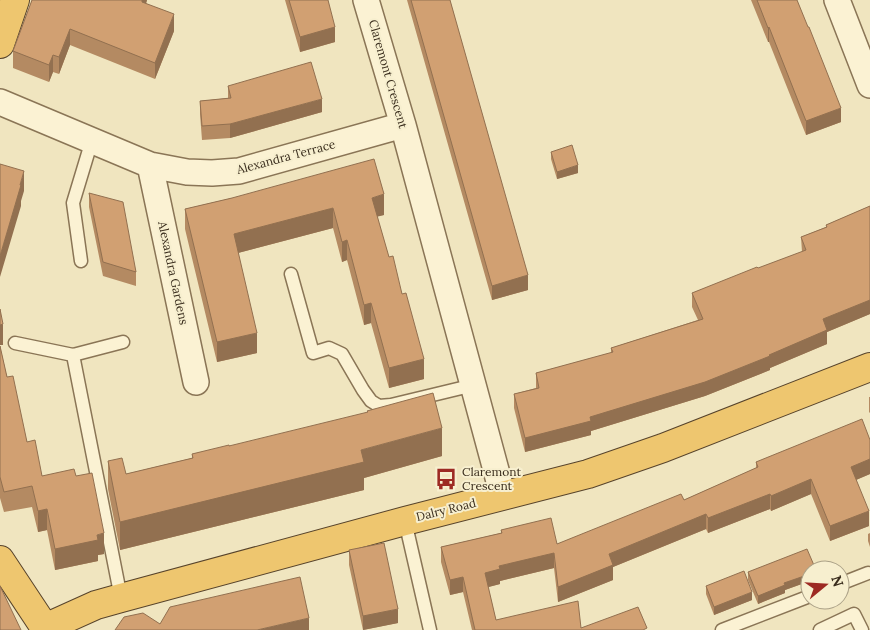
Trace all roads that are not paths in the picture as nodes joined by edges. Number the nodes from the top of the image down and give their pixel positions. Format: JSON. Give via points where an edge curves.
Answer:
{"nodes":[{"id":1,"x":15,"y":0,"type":"edge"},
{"id":2,"x":366,"y":0,"type":"edge"},
{"id":3,"x":837,"y":0,"type":"edge"},
{"id":4,"x":0,"y":44,"type":"edge"},
{"id":5,"x":870,"y":85,"type":"edge"},
{"id":6,"x":0,"y":102,"type":"edge"},
{"id":7,"x":403,"y":125,"type":"junction"},
{"id":8,"x":92,"y":140,"type":"junction"},
{"id":9,"x":150,"y":165,"type":"junction"},
{"id":10,"x":81,"y":262,"type":"dead end"},
{"id":11,"x":292,"y":274,"type":"dead end"},
{"id":12,"x":123,"y":342,"type":"dead end"},
{"id":13,"x":16,"y":343,"type":"dead end"},
{"id":14,"x":73,"y":355,"type":"junction"},
{"id":15,"x":870,"y":367,"type":"edge"},
{"id":16,"x":196,"y":382,"type":"dead end"},
{"id":17,"x":474,"y":385,"type":"junction"},
{"id":18,"x":503,"y":496,"type":"junction"},
{"id":19,"x":405,"y":521,"type":"junction"},
{"id":20,"x":0,"y":560,"type":"edge"},
{"id":21,"x":868,"y":574,"type":"dead end"},
{"id":22,"x":850,"y":580,"type":"edge"},
{"id":23,"x":121,"y":598,"type":"junction"},
{"id":24,"x":800,"y":600,"type":"edge"},
{"id":25,"x":430,"y":630,"type":"edge"},
{"id":26,"x":722,"y":630,"type":"edge"},
{"id":27,"x":820,"y":630,"type":"edge"},
{"id":28,"x":862,"y":630,"type":"edge"}],
"edges":[{"from":1,"to":4,"type":"highway"},
{"from":2,"to":7,"type":"street","name":"Claremont Crescent"},
{"from":3,"to":5,"type":"street"},
{"from":6,"to":8,"type":"street","name":"Alexandra Terrace"},
{"from":7,"to":9,"type":"street","name":"Alexandra Terrace","via":[[239,171],[196,172]]},
{"from":7,"to":17,"type":"street","name":"Claremont Crescent"},
{"from":8,"to":9,"type":"street","name":"Alexandra Terrace"},
{"from":8,"to":10,"type":"lane","via":[[73,203]]},
{"from":9,"to":16,"type":"street","name":"Alexandra Gardens"},
{"from":11,"to":17,"type":"lane","via":[[313,353],[329,348],[342,354],[363,390],[379,406]]},
{"from":12,"to":14,"type":"lane"},
{"from":13,"to":14,"type":"lane"},
{"from":14,"to":23,"type":"lane"},
{"from":15,"to":18,"type":"highway","name":"Dalry Road","via":[[663,448],[588,474]]},
{"from":17,"to":18,"type":"street","name":"Claremont Crescent"},
{"from":18,"to":19,"type":"highway","name":"Dalry Road"},
{"from":19,"to":23,"type":"highway","name":"Dalry Road"},
{"from":19,"to":25,"type":"lane"},
{"from":20,"to":23,"type":"highway","name":"Dalry Road","via":[[45,628]]},
{"from":21,"to":22,"type":"lane"},
{"from":24,"to":26,"type":"lane"},
{"from":27,"to":28,"type":"lane","via":[[854,614]]}]}
